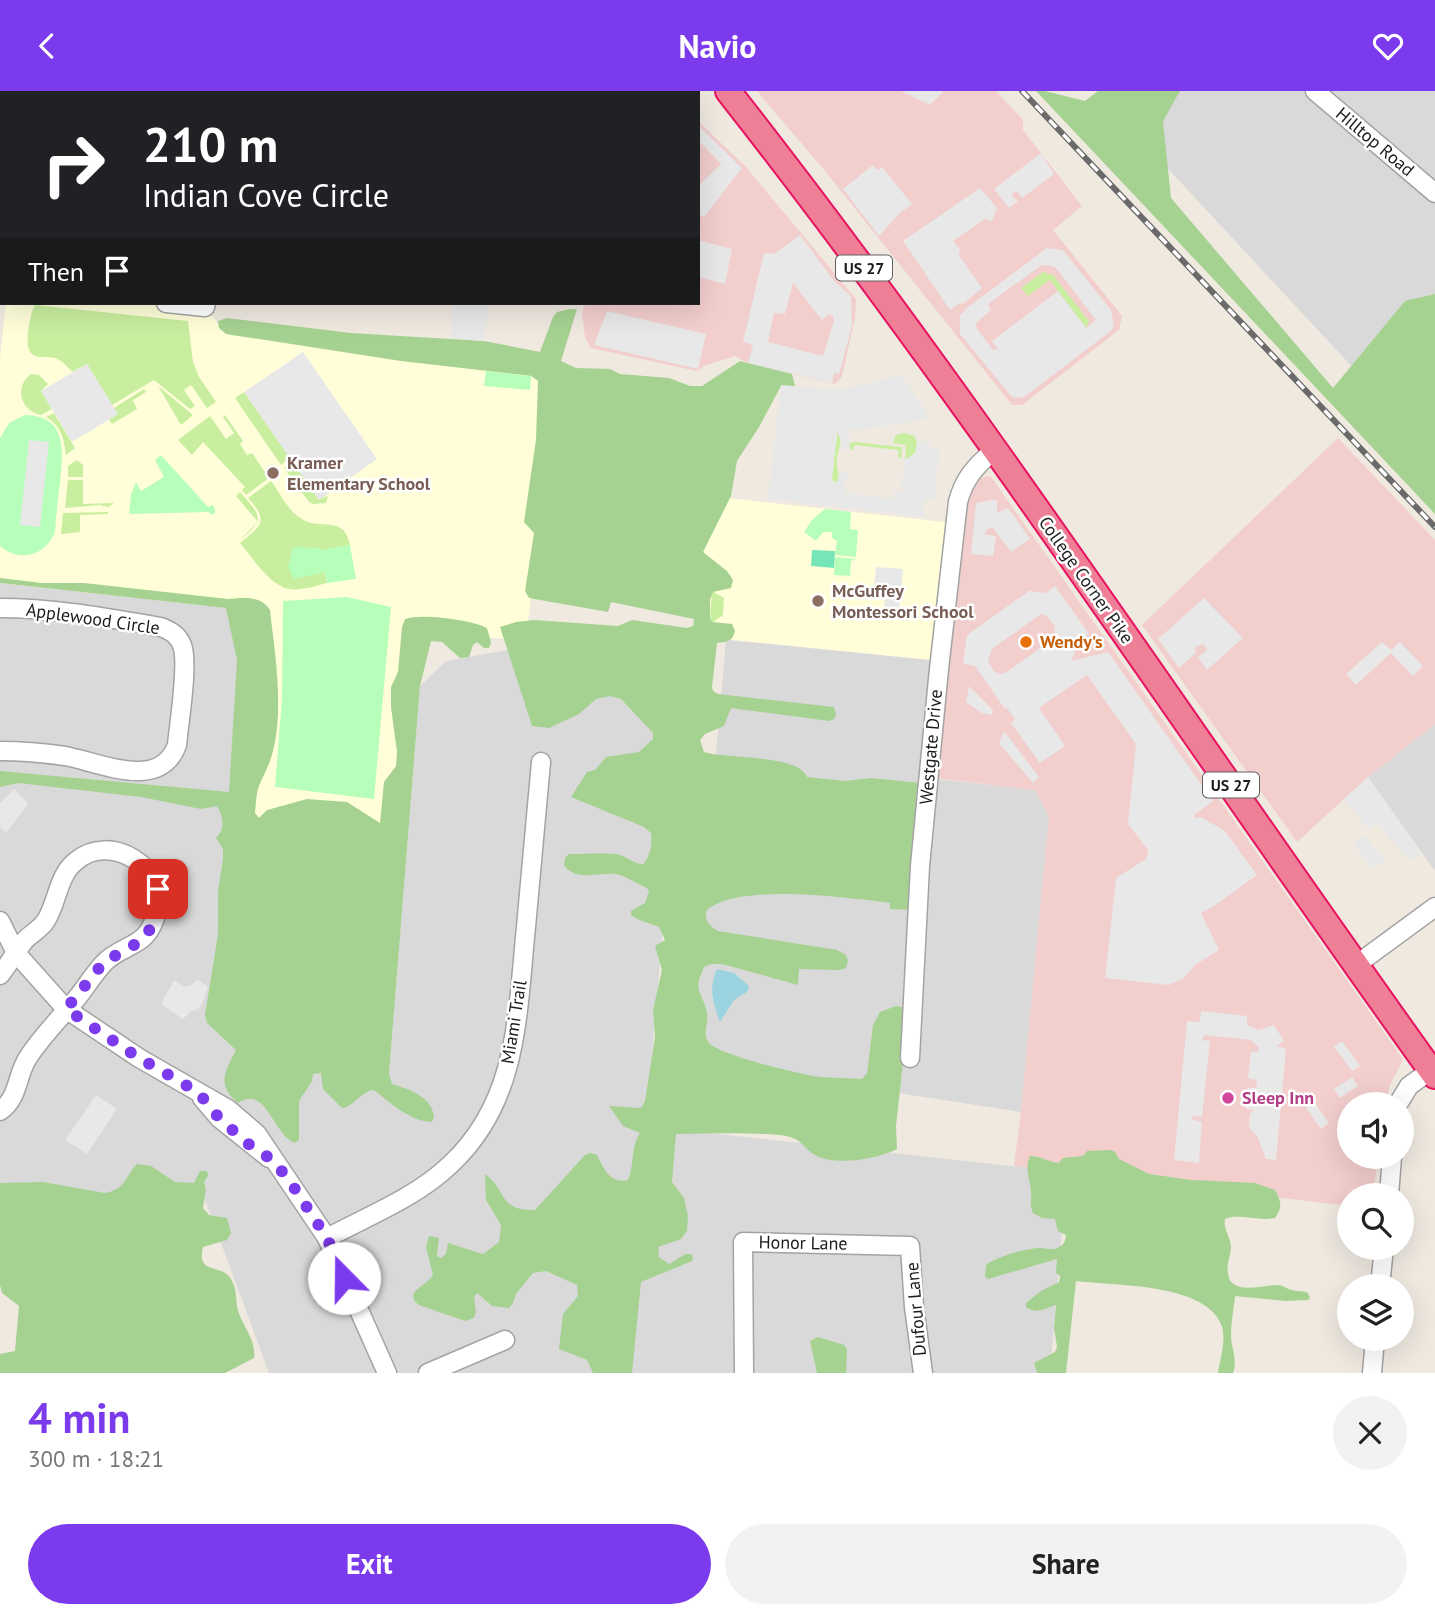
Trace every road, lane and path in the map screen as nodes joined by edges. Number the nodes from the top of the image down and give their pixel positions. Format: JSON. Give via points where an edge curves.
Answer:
{"nodes":[{"id":1,"x":728,"y":91,"type":"edge"},
{"id":2,"x":1315,"y":91,"type":"edge"},
{"id":3,"x":1435,"y":193,"type":"edge"},
{"id":4,"x":994,"y":450,"type":"junction"},
{"id":5,"x":0,"y":608,"type":"edge"},
{"id":6,"x":0,"y":751,"type":"edge"},
{"id":7,"x":541,"y":762,"type":"dead end"},
{"id":8,"x":1435,"y":907,"type":"edge"},
{"id":9,"x":0,"y":921,"type":"edge"},
{"id":10,"x":16,"y":953,"type":"junction"},
{"id":11,"x":1356,"y":965,"type":"junction"},
{"id":12,"x":0,"y":975,"type":"edge"},
{"id":13,"x":66,"y":1009,"type":"junction"},
{"id":14,"x":910,"y":1058,"type":"dead end"},
{"id":15,"x":1433,"y":1073,"type":"edge"},
{"id":16,"x":1405,"y":1092,"type":"edge"},
{"id":17,"x":0,"y":1111,"type":"edge"},
{"id":18,"x":327,"y":1238,"type":"junction"},
{"id":19,"x":911,"y":1245,"type":"joint"},
{"id":20,"x":505,"y":1340,"type":"dead end"},
{"id":21,"x":1374,"y":1351,"type":"edge"},
{"id":22,"x":387,"y":1373,"type":"edge"},
{"id":23,"x":428,"y":1373,"type":"edge"},
{"id":24,"x":744,"y":1373,"type":"edge"},
{"id":25,"x":923,"y":1373,"type":"edge"},
{"id":26,"x":1372,"y":1373,"type":"edge"}],
"edges":[{"from":1,"to":4,"type":"highway","name":"College Corner Pike","number":"US 27"},
{"from":2,"to":3,"type":"street","name":"Hilltop Road"},
{"from":4,"to":11,"type":"highway","name":"College Corner Pike","number":"US 27"},
{"from":4,"to":14,"type":"street","name":"Westgate Drive","via":[[969,474],[958,502],[920,866]]},
{"from":5,"to":6,"type":"street","name":"Applewood Circle","via":[[75,613],[162,627],[181,642],[184,661],[177,745],[173,755],[155,769],[125,770],[64,756]]},
{"from":7,"to":18,"type":"street","name":"Miami Trail","via":[[513,1052],[491,1111],[473,1141],[449,1166]]},
{"from":8,"to":11,"type":"street"},
{"from":9,"to":10,"type":"street"},
{"from":10,"to":12,"type":"street"},
{"from":10,"to":13,"type":"street"},
{"from":10,"to":13,"type":"street","via":[[44,924],[67,870],[77,860],[100,851],[122,852],[150,873],[158,889],[158,909],[151,928],[141,941],[104,962]]},
{"from":11,"to":15,"type":"highway","name":"College Corner Pike","number":"US 27"},
{"from":13,"to":17,"type":"street","via":[[28,1057],[16,1091]]},
{"from":13,"to":18,"type":"street","via":[[228,1109],[257,1134]]},
{"from":15,"to":16,"type":"street"},
{"from":18,"to":22,"type":"street"},
{"from":19,"to":24,"type":"street","name":"Honor Lane","via":[[743,1242]]},
{"from":19,"to":25,"type":"street","name":"Dufour Lane"},
{"from":20,"to":23,"type":"street"},
{"from":21,"to":26,"type":"street"}]}
